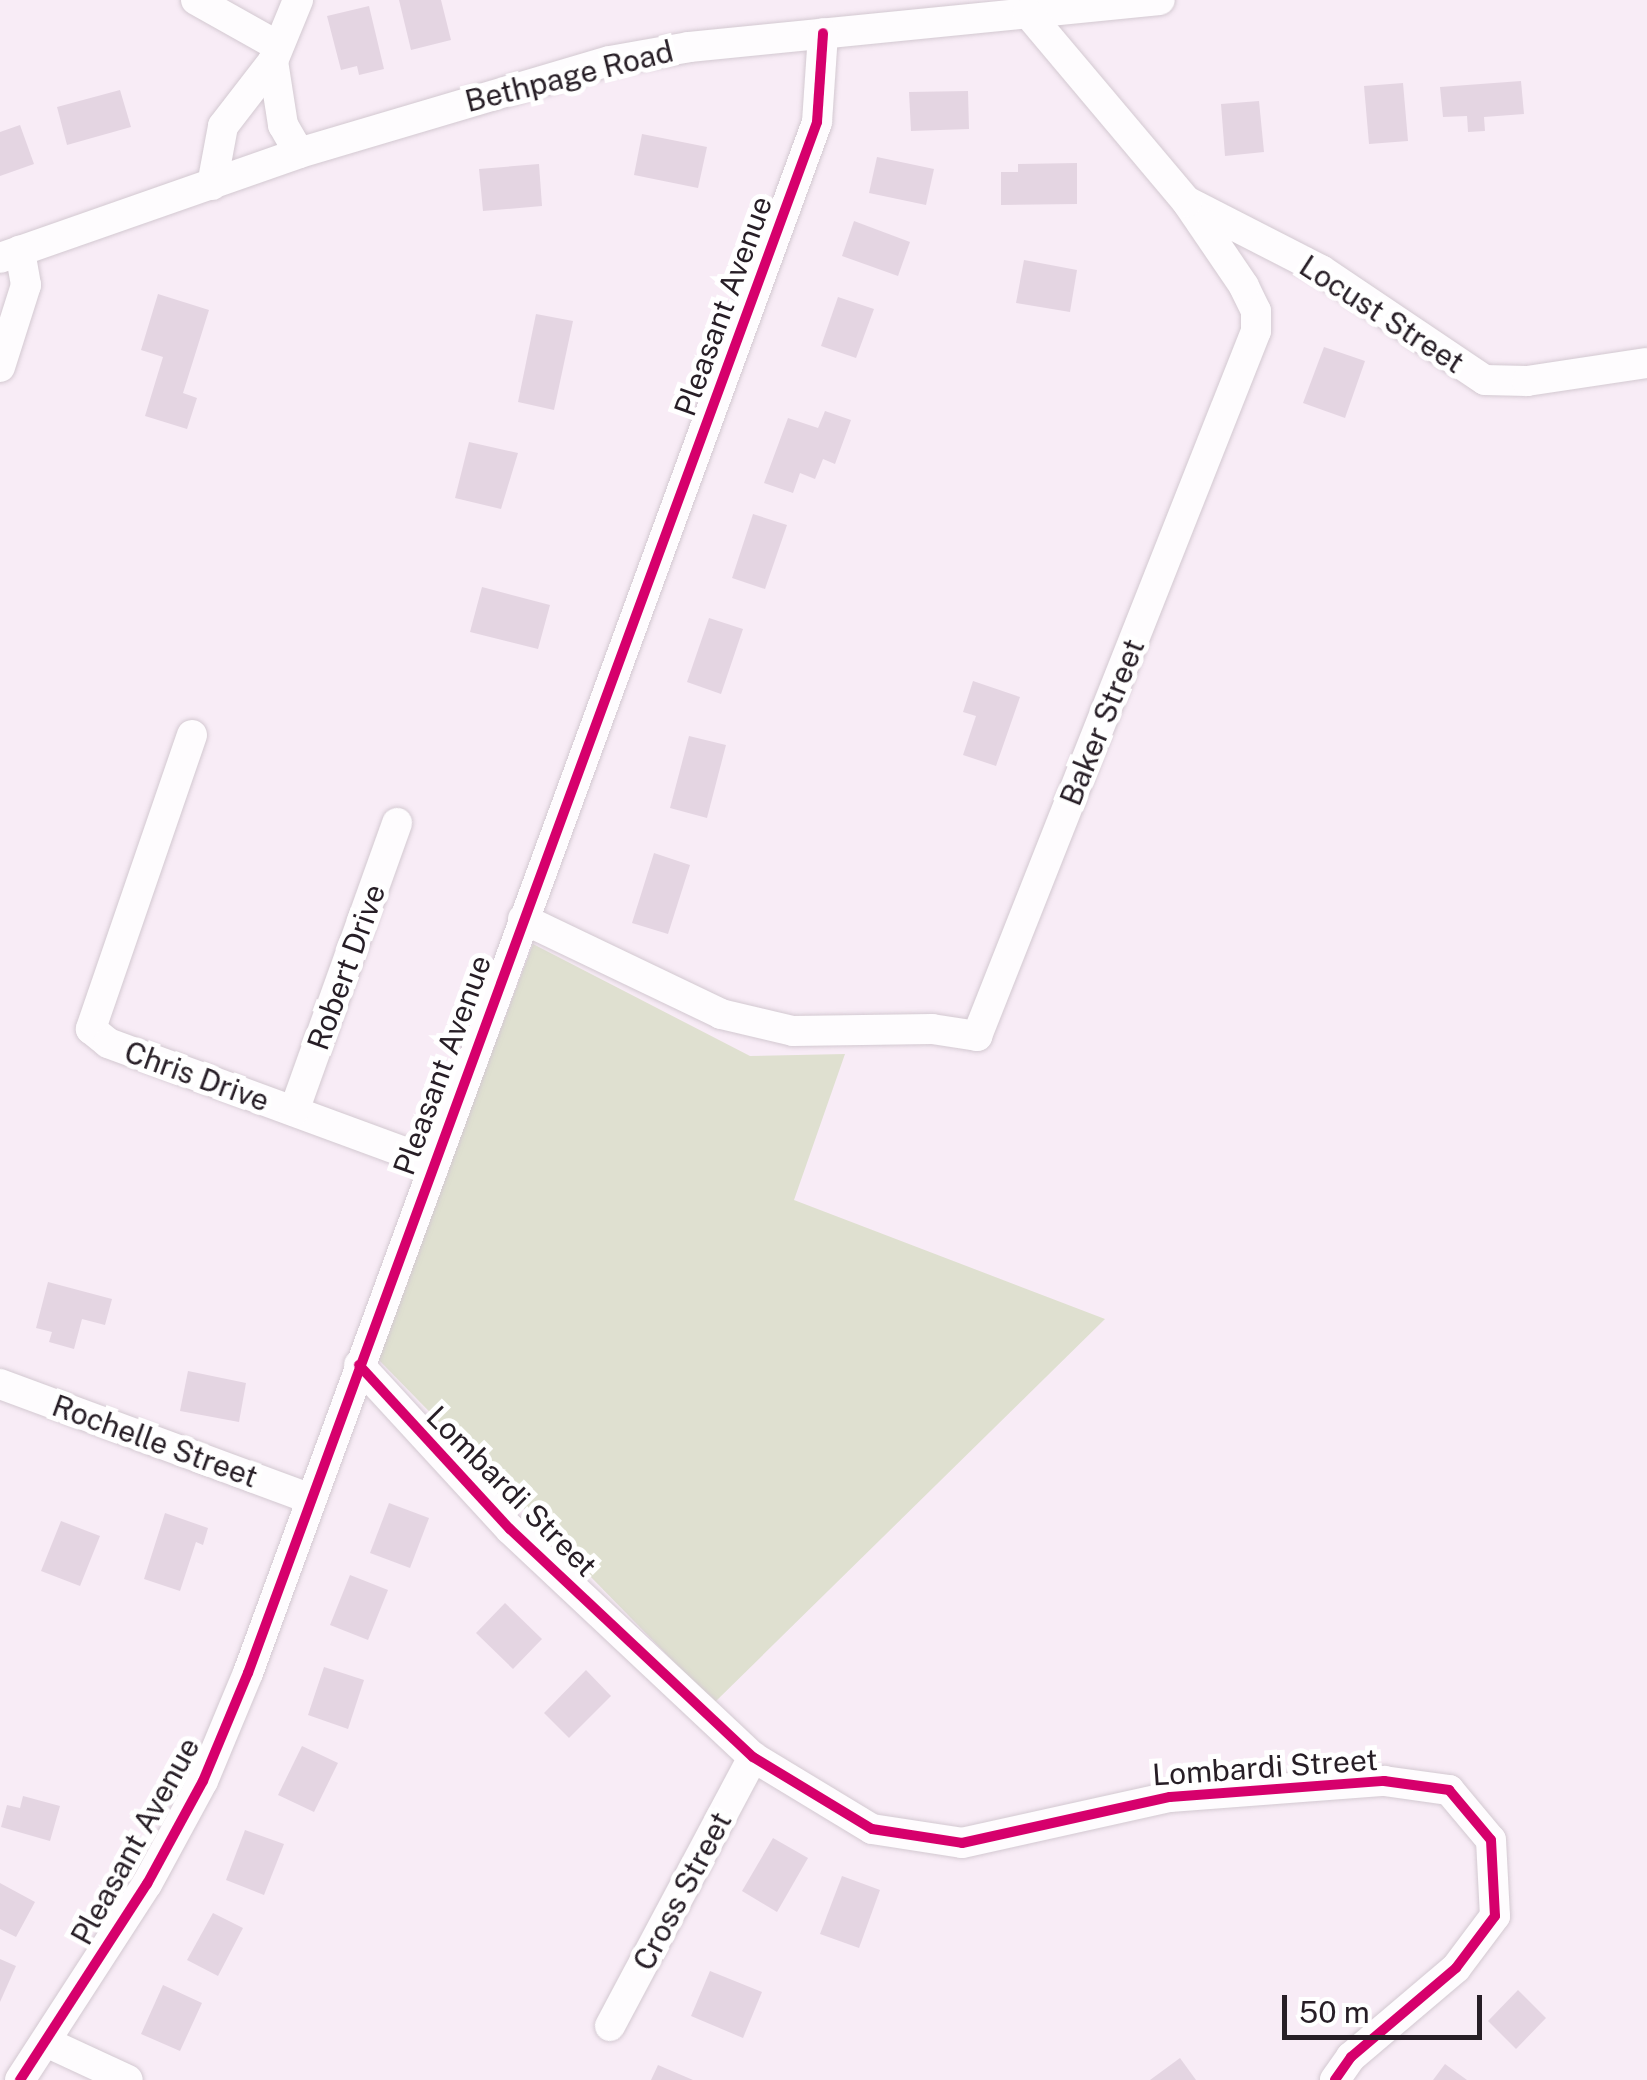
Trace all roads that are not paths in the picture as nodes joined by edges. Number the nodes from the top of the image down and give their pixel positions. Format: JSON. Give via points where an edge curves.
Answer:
{"nodes":[{"id":1,"x":196,"y":0,"type":"edge"},
{"id":2,"x":298,"y":0,"type":"edge"},
{"id":3,"x":1160,"y":0,"type":"edge"},
{"id":4,"x":1028,"y":13,"type":"junction"},
{"id":5,"x":823,"y":33,"type":"junction"},
{"id":6,"x":276,"y":54,"type":"junction"},
{"id":7,"x":299,"y":153,"type":"junction"},
{"id":8,"x":212,"y":185,"type":"junction"},
{"id":9,"x":1187,"y":202,"type":"junction"},
{"id":10,"x":10,"y":255,"type":"edge"},
{"id":11,"x":1646,"y":363,"type":"edge"},
{"id":12,"x":0,"y":367,"type":"edge"},
{"id":13,"x":192,"y":735,"type":"dead end"},
{"id":14,"x":397,"y":823,"type":"dead end"},
{"id":15,"x":523,"y":919,"type":"junction"},
{"id":16,"x":294,"y":1111,"type":"junction"},
{"id":17,"x":432,"y":1162,"type":"junction"},
{"id":18,"x":359,"y":1365,"type":"junction"},
{"id":19,"x":0,"y":1384,"type":"edge"},
{"id":20,"x":311,"y":1499,"type":"junction"},
{"id":21,"x":753,"y":1756,"type":"junction"},
{"id":22,"x":610,"y":2026,"type":"dead end"},
{"id":23,"x":46,"y":2042,"type":"junction"},
{"id":24,"x":20,"y":2080,"type":"edge"},
{"id":25,"x":128,"y":2080,"type":"edge"},
{"id":26,"x":1335,"y":2080,"type":"edge"}],
"edges":[{"from":1,"to":6,"type":"street"},
{"from":2,"to":6,"type":"street"},
{"from":3,"to":4,"type":"street","name":"Bethpage Road"},
{"from":4,"to":5,"type":"street","name":"Bethpage Road"},
{"from":4,"to":9,"type":"street","name":"Baker Street"},
{"from":5,"to":7,"type":"street","name":"Bethpage Road","via":[[610,61]]},
{"from":5,"to":15,"type":"street","name":"Pleasant Avenue","via":[[817,122]]},
{"from":6,"to":7,"type":"street","via":[[284,125]]},
{"from":6,"to":8,"type":"street","via":[[223,126]]},
{"from":7,"to":8,"type":"street","name":"Bethpage Road"},
{"from":8,"to":10,"type":"street","name":"Bethpage Road"},
{"from":9,"to":11,"type":"street","name":"Locust Street","via":[[1321,270],[1485,380],[1527,381]]},
{"from":9,"to":15,"type":"street","name":"Baker Street","via":[[1244,286],[1256,310],[1256,331],[978,1036],[932,1029],[793,1031],[720,1014]]},
{"from":10,"to":12,"type":"street","via":[[26,285]]},
{"from":13,"to":16,"type":"street","name":"Chris Drive","via":[[90,1029],[108,1044]]},
{"from":14,"to":16,"type":"street","name":"Robert Drive"},
{"from":15,"to":17,"type":"street","name":"Pleasant Avenue"},
{"from":16,"to":17,"type":"street","name":"Chris Drive"},
{"from":17,"to":18,"type":"street","name":"Pleasant Avenue"},
{"from":18,"to":20,"type":"street","name":"Pleasant Avenue"},
{"from":18,"to":21,"type":"street","name":"Lombardi Street","via":[[510,1528]]},
{"from":19,"to":20,"type":"street","name":"Rochelle Street"},
{"from":20,"to":23,"type":"street","name":"Pleasant Avenue","via":[[203,1780],[147,1884]]},
{"from":21,"to":22,"type":"street","name":"Cross Street"},
{"from":21,"to":26,"type":"street","name":"Lombardi Street","via":[[846,1819],[933,1842],[986,1840],[1170,1797],[1384,1781],[1449,1790],[1468,1804],[1491,1840],[1495,1916],[1456,1968],[1351,2057]]},
{"from":23,"to":24,"type":"street","name":"Pleasant Avenue"},
{"from":23,"to":25,"type":"street"}]}
